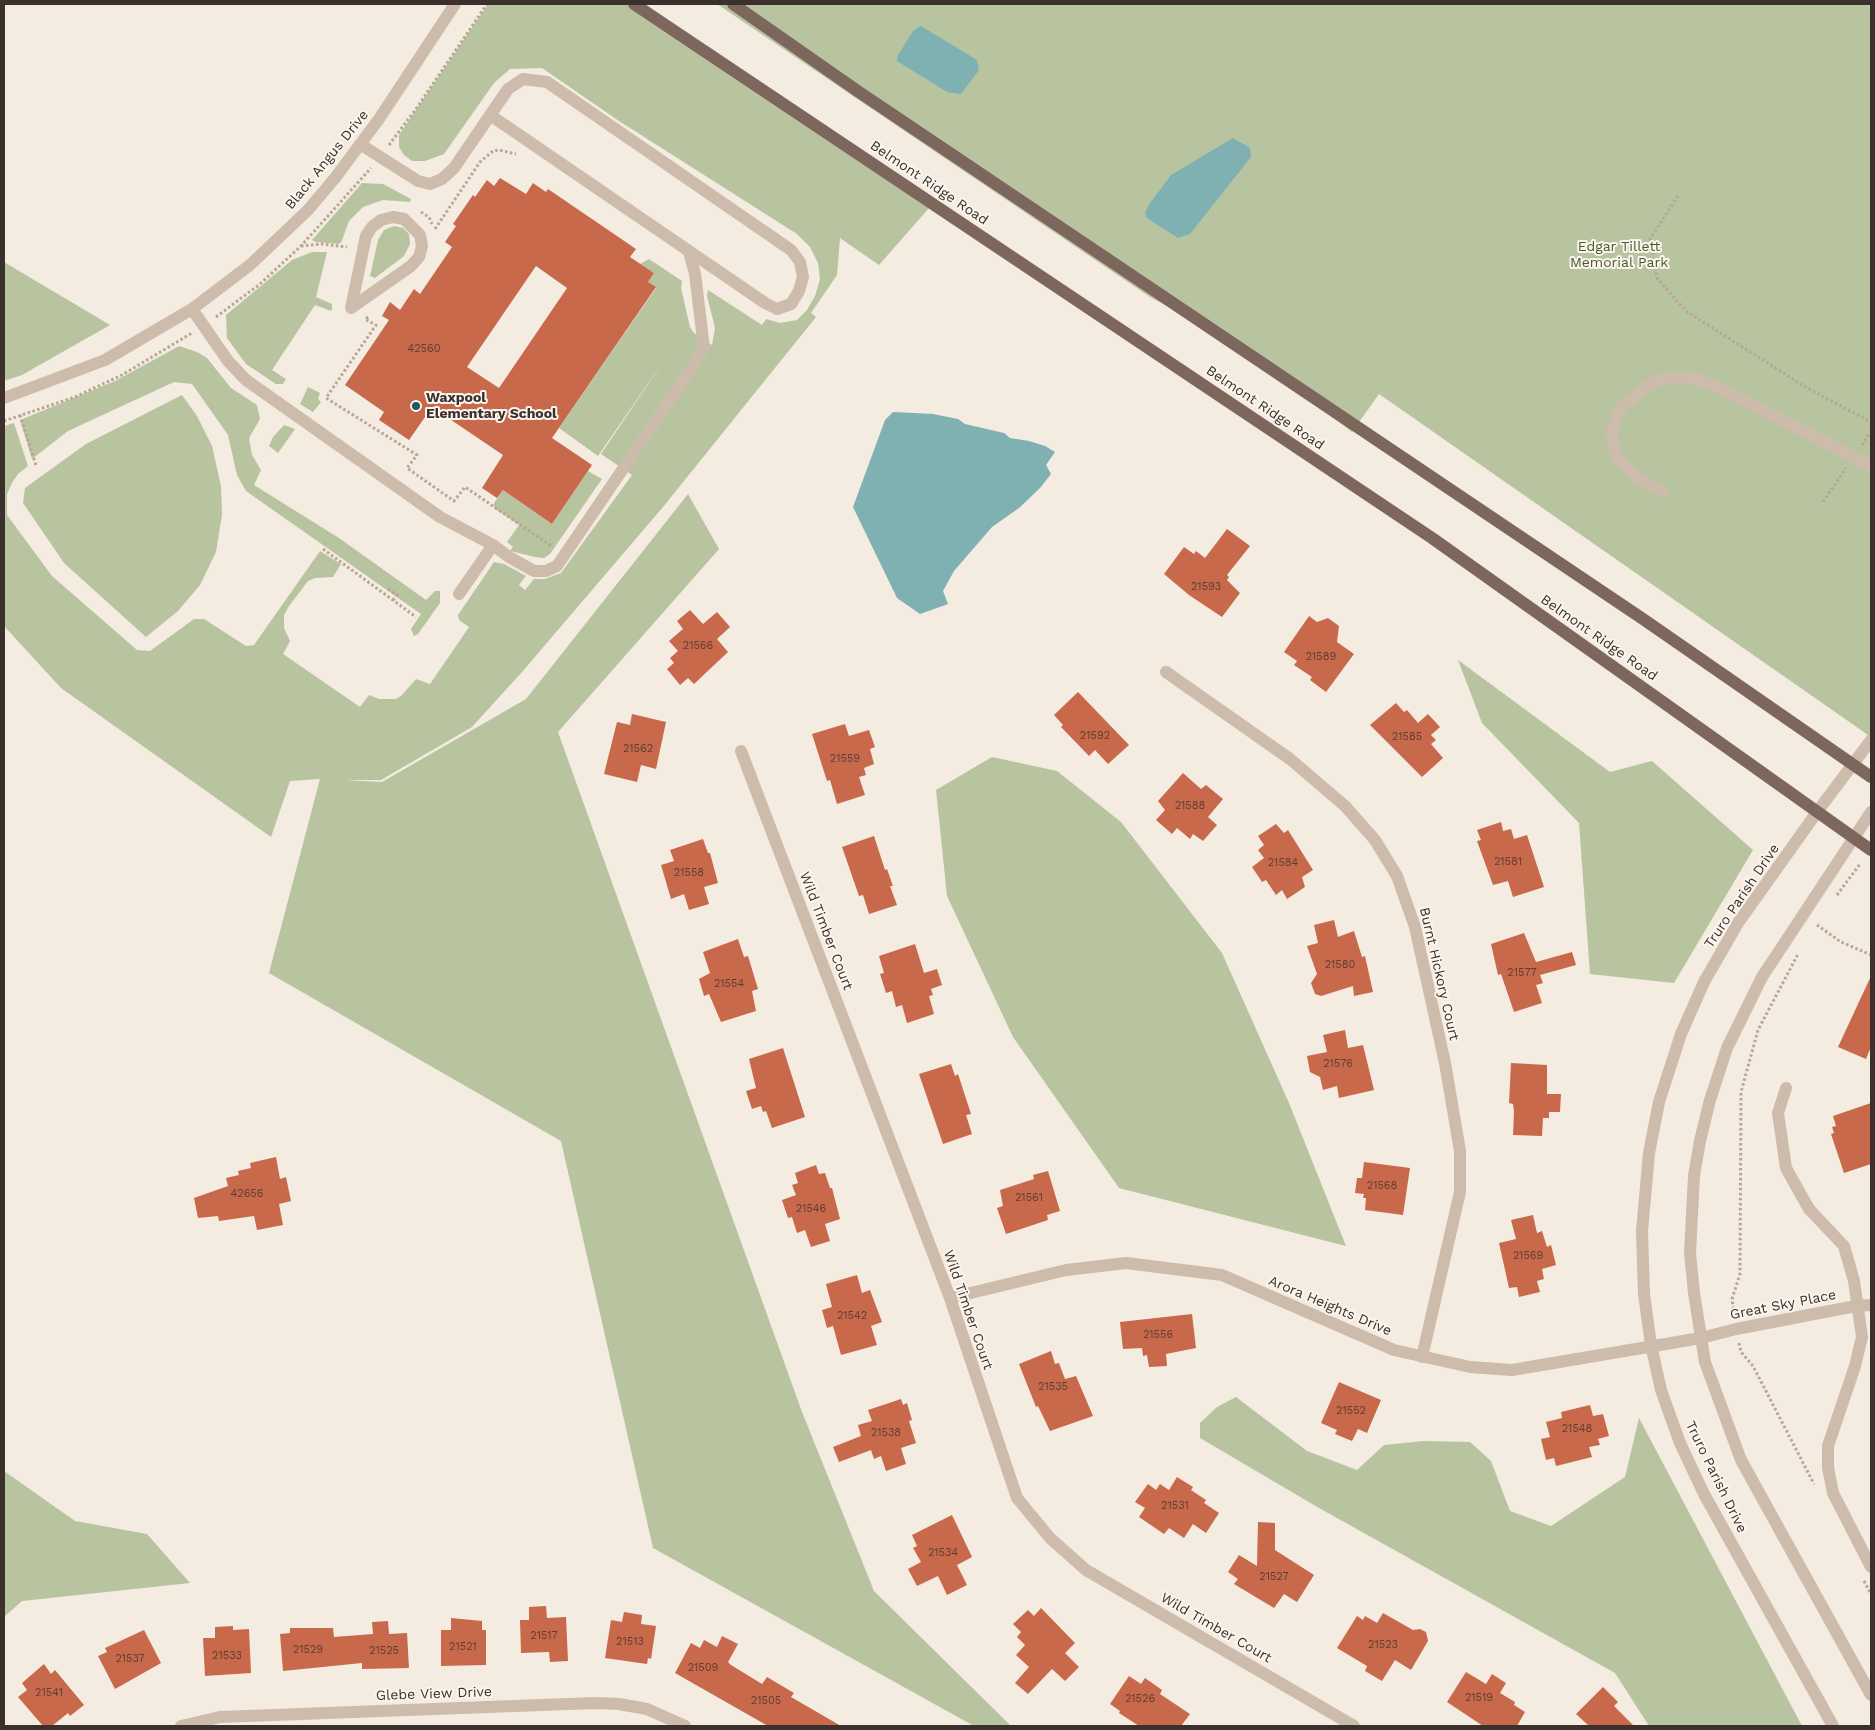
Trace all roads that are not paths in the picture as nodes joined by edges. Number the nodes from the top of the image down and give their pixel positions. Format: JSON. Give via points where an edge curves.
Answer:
{"nodes":[{"id":1,"x":456,"y":4,"type":"edge"},
{"id":2,"x":634,"y":4,"type":"edge"},
{"id":3,"x":733,"y":4,"type":"edge"},
{"id":4,"x":490,"y":115,"type":"junction"},
{"id":5,"x":360,"y":144,"type":"junction"},
{"id":6,"x":690,"y":252,"type":"junction"},
{"id":7,"x":411,"y":266,"type":"joint"},
{"id":8,"x":192,"y":309,"type":"junction"},
{"id":9,"x":4,"y":398,"type":"edge"},
{"id":10,"x":1871,"y":466,"type":"edge"},
{"id":11,"x":1662,"y":492,"type":"dead end"},
{"id":12,"x":493,"y":545,"type":"junction"},
{"id":13,"x":459,"y":594,"type":"dead end"},
{"id":14,"x":1166,"y":672,"type":"dead end"},
{"id":15,"x":1871,"y":740,"type":"edge"},
{"id":16,"x":741,"y":751,"type":"dead end"},
{"id":17,"x":1854,"y":766,"type":"junction"},
{"id":18,"x":1871,"y":777,"type":"edge"},
{"id":19,"x":1817,"y":812,"type":"junction"},
{"id":20,"x":1871,"y":812,"type":"edge"},
{"id":21,"x":1855,"y":839,"type":"junction"},
{"id":22,"x":1871,"y":850,"type":"edge"},
{"id":23,"x":1786,"y":1088,"type":"dead end"},
{"id":24,"x":950,"y":1298,"type":"junction"},
{"id":25,"x":1871,"y":1305,"type":"edge"},
{"id":26,"x":1856,"y":1306,"type":"junction"},
{"id":27,"x":1701,"y":1338,"type":"junction"},
{"id":28,"x":1651,"y":1346,"type":"junction"},
{"id":29,"x":1422,"y":1357,"type":"junction"},
{"id":30,"x":1871,"y":1567,"type":"edge"},
{"id":31,"x":1871,"y":1695,"type":"edge"},
{"id":32,"x":181,"y":1726,"type":"edge"},
{"id":33,"x":685,"y":1726,"type":"edge"},
{"id":34,"x":1354,"y":1726,"type":"edge"},
{"id":35,"x":1833,"y":1726,"type":"edge"}],
"edges":[{"from":1,"to":5,"type":"street","name":"Black Angus Drive"},
{"from":2,"to":19,"type":"main road","name":"Belmont Ridge Road","via":[[1432,538]]},
{"from":3,"to":17,"type":"main road","via":[[1635,614]]},
{"from":4,"to":5,"type":"street","via":[[454,168],[430,184],[418,181]]},
{"from":4,"to":6,"type":"street"},
{"from":4,"to":6,"type":"street","via":[[508,89],[523,79],[546,82],[791,250],[800,262],[803,277],[800,291],[791,304],[777,309]]},
{"from":5,"to":8,"type":"street","name":"Black Angus Drive","via":[[317,199],[281,237]]},
{"from":6,"to":12,"type":"street","via":[[704,348],[566,555],[557,566],[546,571],[534,571]]},
{"from":7,"to":7,"type":"street","via":[[419,258],[420,235],[404,219],[381,220],[366,236],[351,308]]},
{"from":8,"to":9,"type":"street","name":"Black Angus Drive","via":[[105,360]]},
{"from":8,"to":12,"type":"street","via":[[228,361],[246,380],[440,517]]},
{"from":10,"to":11,"type":"street","via":[[1725,391],[1699,380],[1675,377],[1654,381],[1621,408],[1612,430],[1613,446],[1619,460],[1637,477]]},
{"from":12,"to":13,"type":"street"},
{"from":14,"to":29,"type":"street","name":"Burnt Hickory Court","via":[[1290,759],[1345,806],[1375,840],[1397,876],[1415,927],[1460,1151],[1460,1192]]},
{"from":15,"to":17,"type":"street","name":"Truro Parish Drive"},
{"from":16,"to":24,"type":"street","name":"Wild Timber Court"},
{"from":17,"to":18,"type":"main road"},
{"from":17,"to":19,"type":"street","name":"Truro Parish Drive"},
{"from":19,"to":21,"type":"main road","name":"Belmont Ridge Road"},
{"from":19,"to":28,"type":"street","name":"Truro Parish Drive","via":[[1738,923],[1704,982],[1681,1034],[1659,1102],[1649,1153],[1642,1231],[1644,1294]]},
{"from":20,"to":21,"type":"street"},
{"from":21,"to":22,"type":"main road","name":"Belmont Ridge Road"},
{"from":21,"to":27,"type":"street","via":[[1762,977],[1727,1048],[1710,1100],[1699,1150],[1691,1216],[1692,1269]]},
{"from":23,"to":26,"type":"street","via":[[1778,1113],[1786,1168],[1809,1209],[1844,1246],[1854,1281]]},
{"from":24,"to":29,"type":"street","name":"Arora Heights Drive","via":[[1066,1270],[1126,1263],[1222,1275],[1394,1350]]},
{"from":24,"to":34,"type":"street","name":"Wild Timber Court","via":[[1017,1498],[1050,1538],[1086,1570]]},
{"from":25,"to":26,"type":"street","name":"Great Sky Place"},
{"from":26,"to":27,"type":"street","name":"Great Sky Place"},
{"from":26,"to":30,"type":"street","via":[[1862,1337],[1828,1446],[1828,1468],[1833,1493]]},
{"from":27,"to":28,"type":"street","name":"Arora Heights Drive"},
{"from":27,"to":31,"type":"street","via":[[1712,1386],[1741,1460]]},
{"from":28,"to":29,"type":"street","name":"Arora Heights Drive","via":[[1512,1370],[1470,1367]]},
{"from":28,"to":35,"type":"street","name":"Truro Parish Drive","via":[[1661,1390],[1680,1443],[1704,1494]]},
{"from":32,"to":33,"type":"street","name":"Glebe View Drive","via":[[220,1717],[595,1703],[646,1709]]}]}
